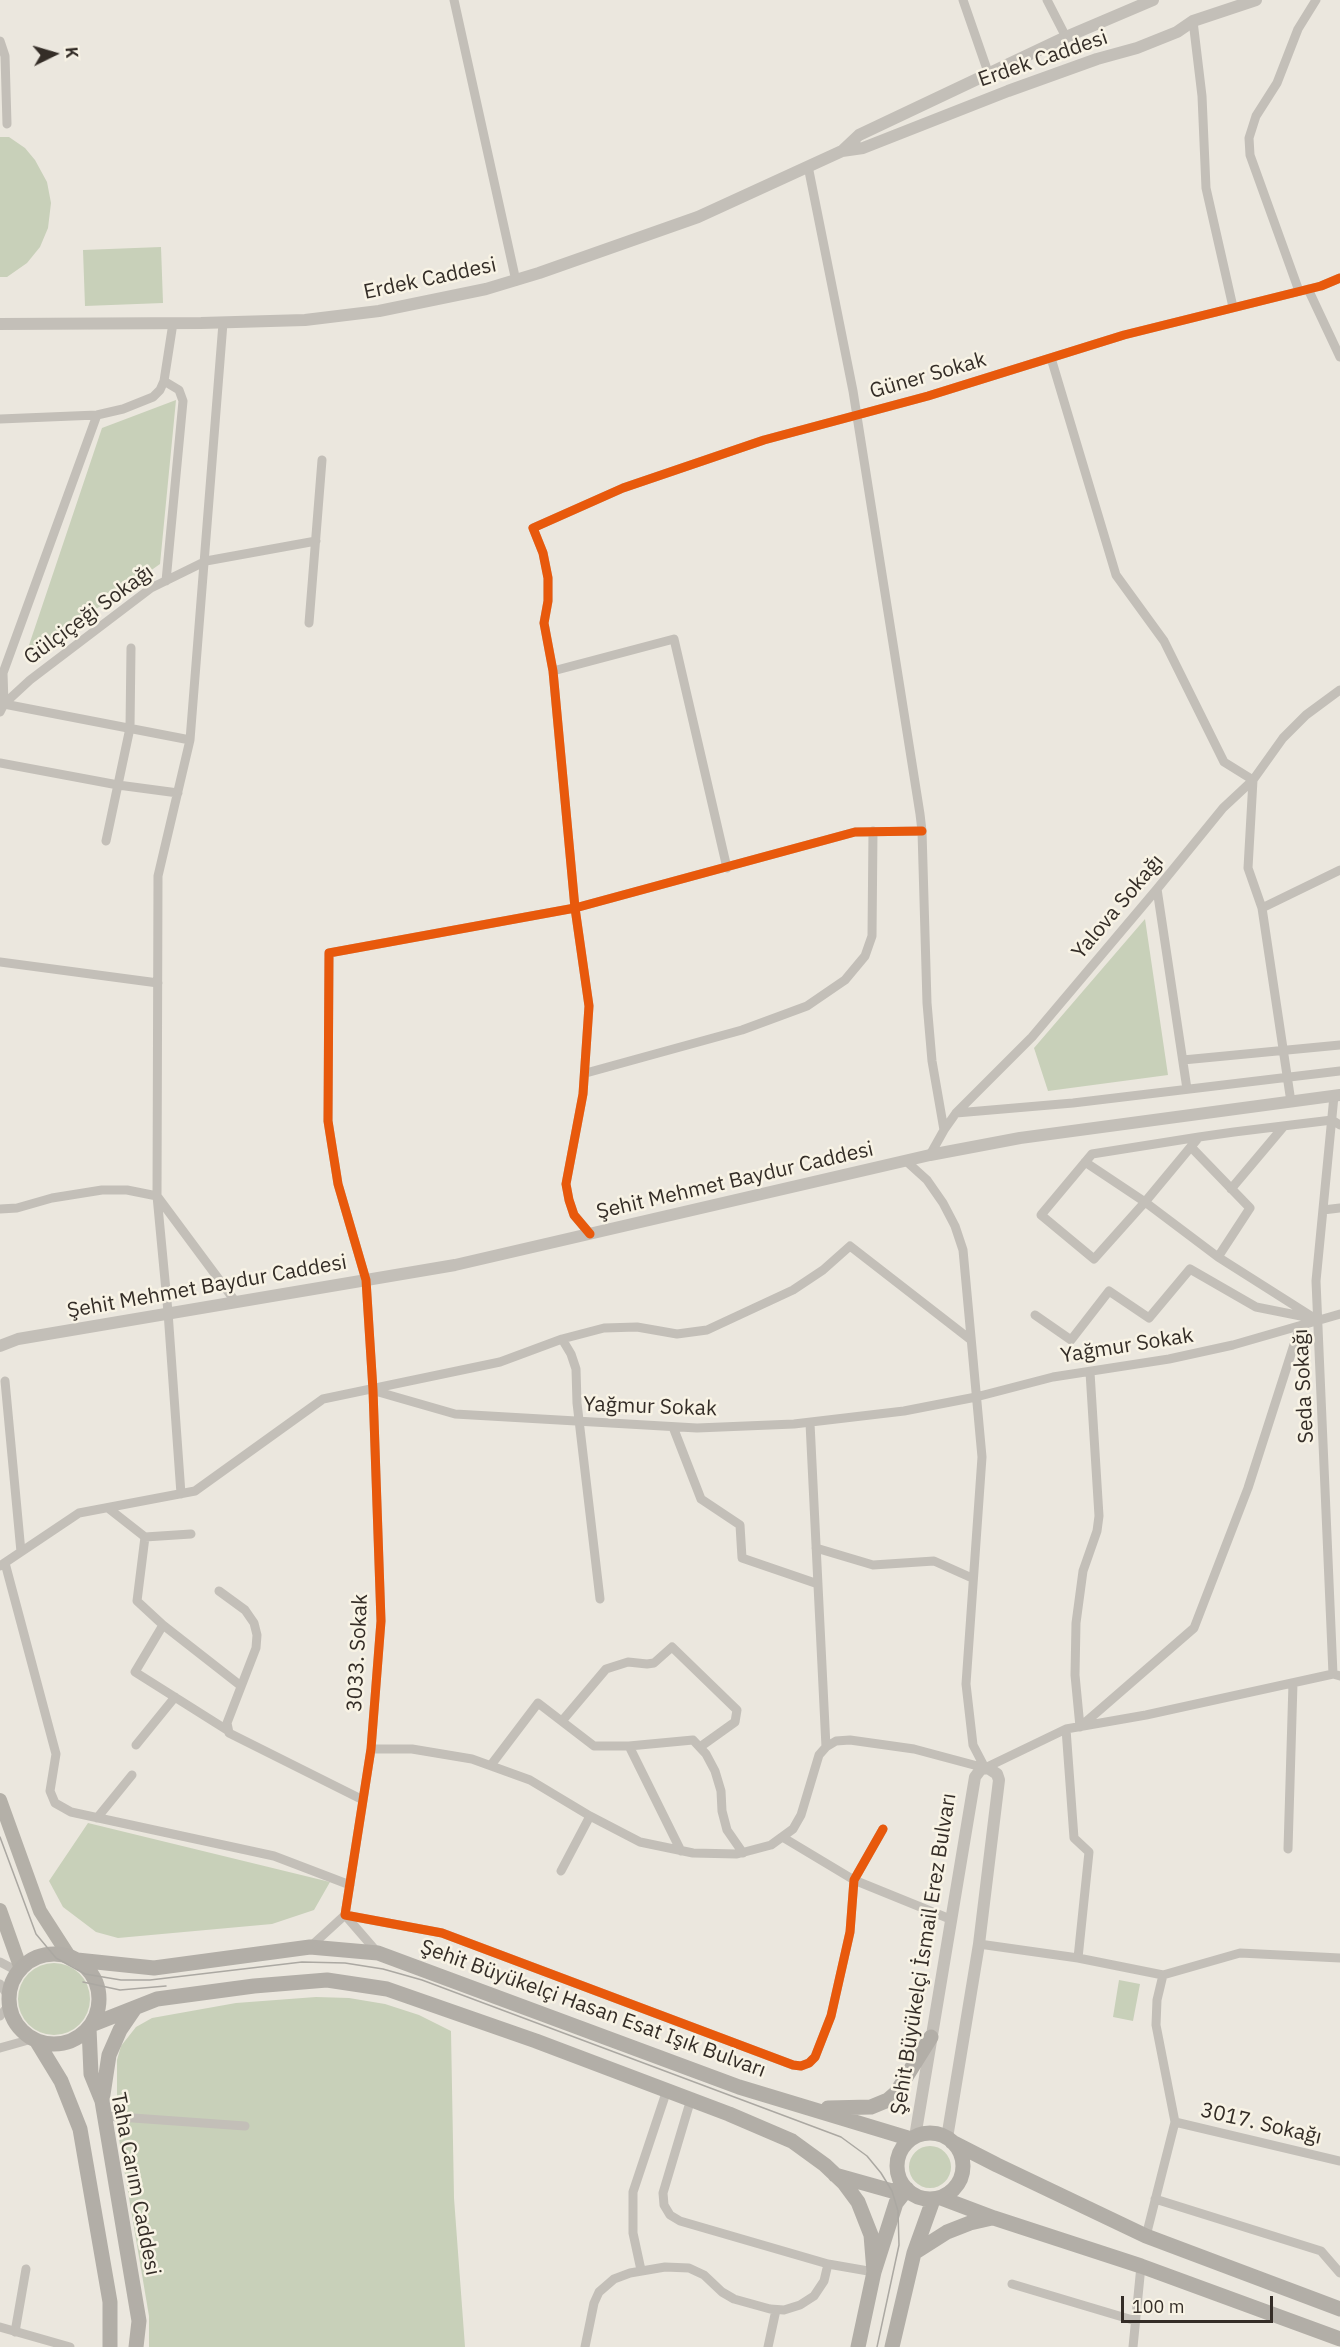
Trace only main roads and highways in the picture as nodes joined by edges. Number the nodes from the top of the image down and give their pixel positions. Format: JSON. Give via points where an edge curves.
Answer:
{"nodes":[{"id":1,"x":0,"y":1800,"type":"edge"},
{"id":2,"x":0,"y":1910,"type":"edge"},
{"id":3,"x":73,"y":1958,"type":"junction"},
{"id":4,"x":20,"y":1970,"type":"junction"},
{"id":5,"x":5,"y":2000,"type":"edge"},
{"id":6,"x":135,"y":2008,"type":"junction"},
{"id":7,"x":90,"y":2027,"type":"junction"},
{"id":8,"x":931,"y":2037,"type":"road end"},
{"id":9,"x":34,"y":2040,"type":"junction"},
{"id":10,"x":804,"y":2106,"type":"junction"},
{"id":11,"x":104,"y":2109,"type":"junction"},
{"id":12,"x":913,"y":2138,"type":"junction"},
{"id":13,"x":950,"y":2140,"type":"junction"},
{"id":14,"x":835,"y":2175,"type":"junction"},
{"id":15,"x":905,"y":2188,"type":"junction"},
{"id":16,"x":937,"y":2199,"type":"junction"},
{"id":17,"x":994,"y":2218,"type":"junction"},
{"id":18,"x":914,"y":2253,"type":"junction"},
{"id":19,"x":874,"y":2272,"type":"junction"},
{"id":20,"x":1340,"y":2309,"type":"edge"},
{"id":21,"x":1340,"y":2339,"type":"edge"},
{"id":22,"x":110,"y":2347,"type":"edge"},
{"id":23,"x":136,"y":2347,"type":"edge"},
{"id":24,"x":858,"y":2347,"type":"edge"},
{"id":25,"x":892,"y":2347,"type":"edge"}],
"edges":[{"from":1,"to":3,"type":"main road","via":[[40,1911]]},
{"from":2,"to":4,"type":"main road"},
{"from":3,"to":4,"type":"main road","via":[[44,1955]]},
{"from":3,"to":7,"type":"main road","via":[[89,1971],[99,1992],[98,2010]]},
{"from":3,"to":10,"type":"main road","name":"Şehit Büyükelçi Hasan Esat Işık Bulvarı","via":[[154,1968],[310,1947],[378,1953],[728,2083]]},
{"from":4,"to":5,"type":"main road"},
{"from":5,"to":9,"type":"main road","via":[[19,2028]]},
{"from":6,"to":7,"type":"main road"},
{"from":6,"to":11,"type":"main road","via":[[109,2055]]},
{"from":6,"to":14,"type":"main road","via":[[157,1999],[327,1980],[387,1989],[691,2099],[792,2141]]},
{"from":7,"to":9,"type":"main road","via":[[64,2044]]},
{"from":7,"to":11,"type":"main road","name":"Taha Carım Caddesi","via":[[91,2074]]},
{"from":8,"to":10,"type":"main road","via":[[896,2092],[884,2103],[865,2108]]},
{"from":9,"to":22,"type":"main road","name":"Taha Carım Caddesi","via":[[61,2081],[80,2129],[110,2302]]},
{"from":10,"to":12,"type":"main road","name":"Şehit Büyükelçi Hasan Esat Işık Bulvarı"},
{"from":11,"to":23,"type":"main road","name":"Taha Carım Caddesi","via":[[139,2321]]},
{"from":12,"to":13,"type":"main road","via":[[928,2133]]},
{"from":12,"to":15,"type":"main road","via":[[903,2148],[897,2163]]},
{"from":13,"to":16,"type":"main road","via":[[961,2154],[963,2169],[954,2190]]},
{"from":13,"to":20,"type":"main road","via":[[1146,2236]]},
{"from":14,"to":15,"type":"main road","via":[[892,2191]]},
{"from":14,"to":19,"type":"main road","via":[[851,2192],[868,2223],[874,2247]]},
{"from":15,"to":16,"type":"main road","via":[[920,2198]]},
{"from":15,"to":19,"type":"main road","via":[[896,2203]]},
{"from":16,"to":17,"type":"main road"},
{"from":16,"to":18,"type":"main road"},
{"from":17,"to":18,"type":"main road","via":[[947,2232]]},
{"from":17,"to":21,"type":"main road","via":[[1142,2266]]},
{"from":18,"to":25,"type":"main road"},
{"from":19,"to":24,"type":"main road"}]}
